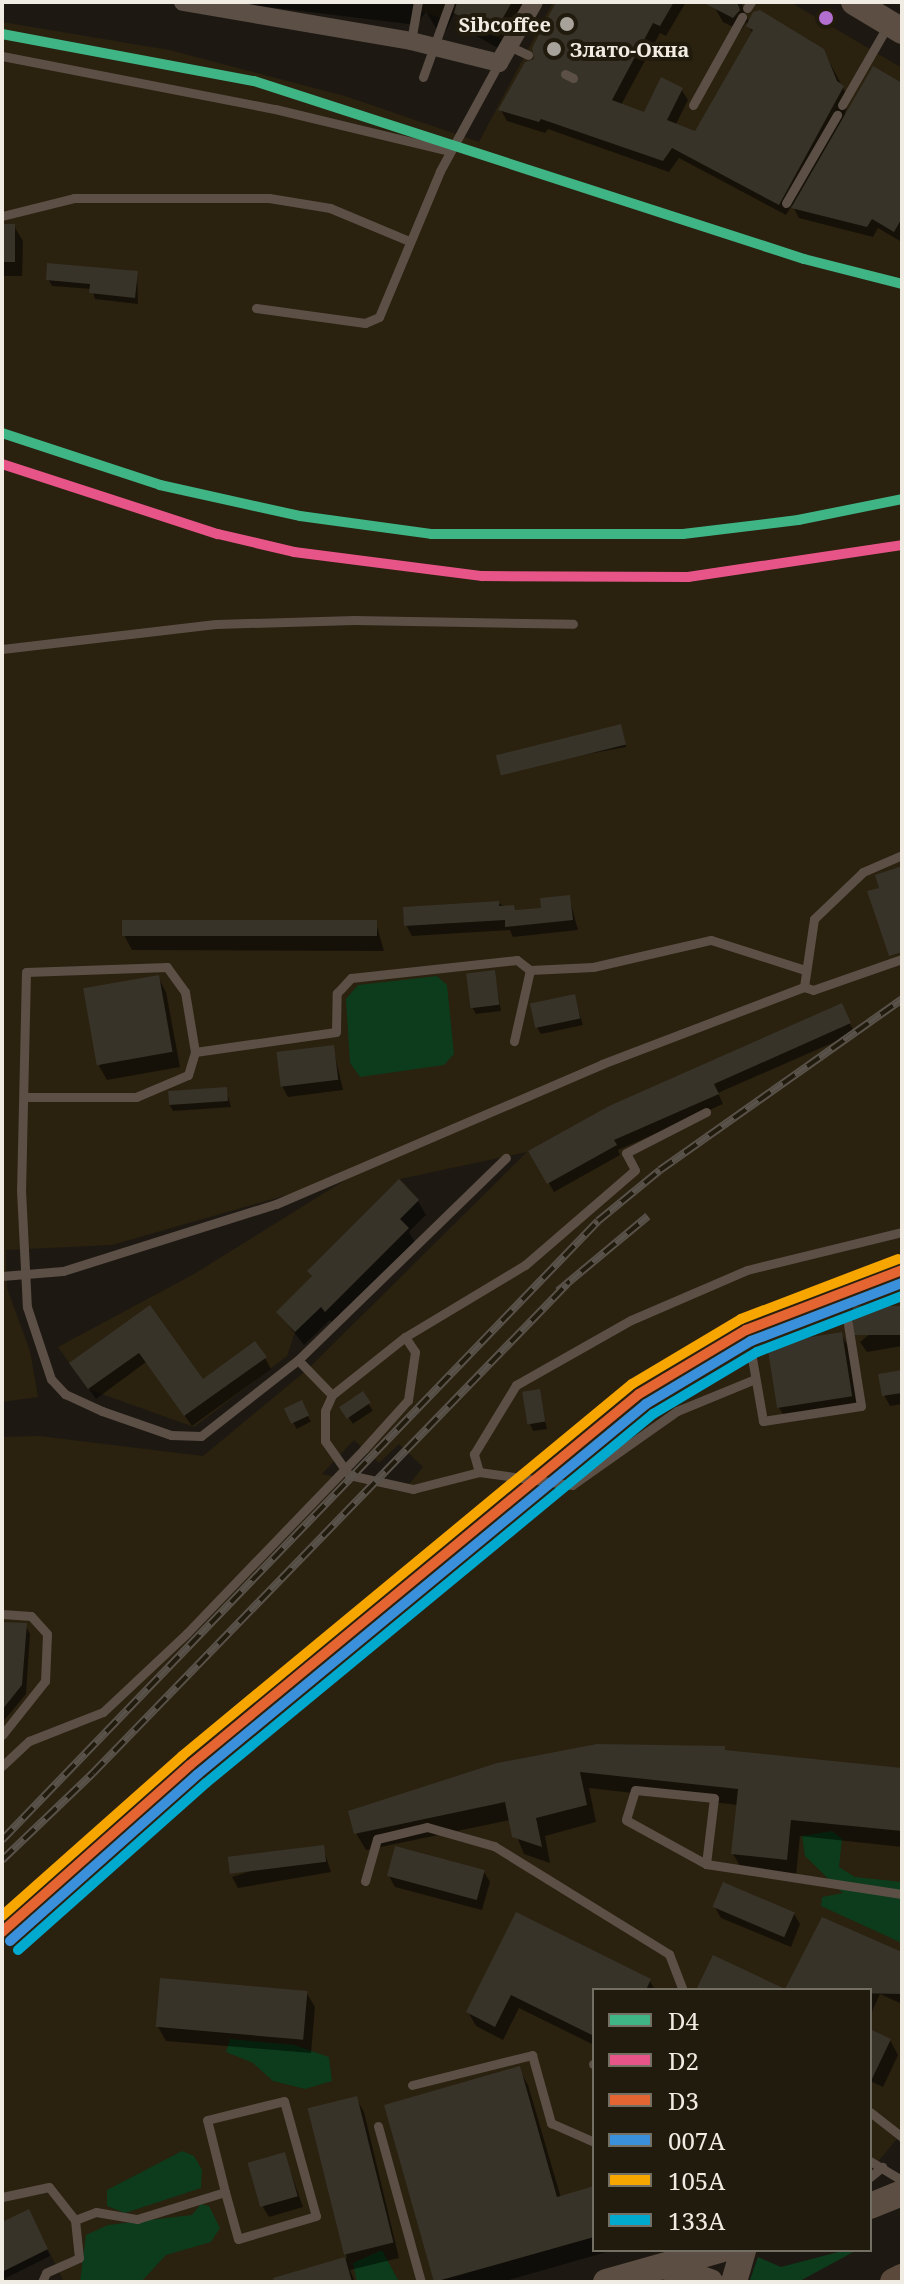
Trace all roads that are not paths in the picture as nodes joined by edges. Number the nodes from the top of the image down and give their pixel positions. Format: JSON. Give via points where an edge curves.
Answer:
{"nodes":[{"id":1,"x":183,"y":2,"type":"edge"},
{"id":2,"x":418,"y":2,"type":"edge"},
{"id":3,"x":450,"y":2,"type":"edge"},
{"id":4,"x":534,"y":2,"type":"edge"},
{"id":5,"x":854,"y":2,"type":"edge"},
{"id":6,"x":747,"y":9,"type":"edge"},
{"id":7,"x":895,"y":27,"type":"edge"},
{"id":8,"x":411,"y":41,"type":"junction"},
{"id":9,"x":509,"y":46,"type":"junction"},
{"id":10,"x":434,"y":47,"type":"junction"},
{"id":11,"x":528,"y":55,"type":"dead end"},
{"id":12,"x":2,"y":56,"type":"edge"},
{"id":13,"x":499,"y":63,"type":"junction"},
{"id":14,"x":423,"y":77,"type":"dead end"},
{"id":15,"x":693,"y":105,"type":"dead end"},
{"id":16,"x":450,"y":151,"type":"junction"},
{"id":17,"x":786,"y":203,"type":"dead end"},
{"id":18,"x":2,"y":216,"type":"edge"},
{"id":19,"x":409,"y":241,"type":"junction"},
{"id":20,"x":256,"y":308,"type":"dead end"},
{"id":21,"x":573,"y":624,"type":"dead end"},
{"id":22,"x":2,"y":649,"type":"edge"},
{"id":23,"x":902,"y":855,"type":"edge"},
{"id":24,"x":902,"y":959,"type":"edge"},
{"id":25,"x":530,"y":970,"type":"junction"},
{"id":26,"x":805,"y":970,"type":"junction"},
{"id":27,"x":804,"y":987,"type":"junction"},
{"id":28,"x":514,"y":1041,"type":"dead end"},
{"id":29,"x":195,"y":1052,"type":"junction"},
{"id":30,"x":24,"y":1097,"type":"junction"},
{"id":31,"x":706,"y":1112,"type":"dead end"},
{"id":32,"x":506,"y":1158,"type":"dead end"},
{"id":33,"x":902,"y":1232,"type":"edge"},
{"id":34,"x":25,"y":1275,"type":"junction"},
{"id":35,"x":2,"y":1276,"type":"edge"},
{"id":36,"x":847,"y":1318,"type":"dead end"},
{"id":37,"x":405,"y":1337,"type":"junction"},
{"id":38,"x":752,"y":1358,"type":"dead end"},
{"id":39,"x":298,"y":1360,"type":"junction"},
{"id":40,"x":755,"y":1379,"type":"junction"},
{"id":41,"x":332,"y":1395,"type":"junction"},
{"id":42,"x":479,"y":1472,"type":"junction"},
{"id":43,"x":2,"y":1614,"type":"edge"},
{"id":44,"x":2,"y":1735,"type":"edge"},
{"id":45,"x":2,"y":1766,"type":"edge"},
{"id":46,"x":706,"y":1864,"type":"junction"},
{"id":47,"x":365,"y":1881,"type":"dead end"},
{"id":48,"x":902,"y":1894,"type":"edge"},
{"id":49,"x":682,"y":1988,"type":"edge"},
{"id":50,"x":412,"y":2085,"type":"dead end"},
{"id":51,"x":872,"y":2114,"type":"edge"},
{"id":52,"x":378,"y":2126,"type":"dead end"},
{"id":53,"x":902,"y":2137,"type":"edge"},
{"id":54,"x":592,"y":2141,"type":"edge"},
{"id":55,"x":872,"y":2162,"type":"edge"},
{"id":56,"x":882,"y":2167,"type":"junction"},
{"id":57,"x":872,"y":2175,"type":"edge"},
{"id":58,"x":902,"y":2180,"type":"edge"},
{"id":59,"x":225,"y":2192,"type":"junction"},
{"id":60,"x":902,"y":2193,"type":"edge"},
{"id":61,"x":2,"y":2197,"type":"edge"},
{"id":62,"x":872,"y":2205,"type":"edge"},
{"id":63,"x":75,"y":2220,"type":"junction"},
{"id":64,"x":706,"y":2252,"type":"edge"},
{"id":65,"x":742,"y":2252,"type":"edge"},
{"id":66,"x":662,"y":2258,"type":"edge"},
{"id":67,"x":902,"y":2278,"type":"edge"},
{"id":68,"x":42,"y":2282,"type":"edge"},
{"id":69,"x":421,"y":2282,"type":"edge"},
{"id":70,"x":606,"y":2282,"type":"edge"},
{"id":71,"x":710,"y":2282,"type":"edge"},
{"id":72,"x":734,"y":2282,"type":"edge"},
{"id":73,"x":894,"y":2282,"type":"edge"}],
"edges":[{"from":1,"to":8,"type":"street"},
{"from":2,"to":8,"type":"lane"},
{"from":3,"to":10,"type":"lane"},
{"from":4,"to":9,"type":"street"},
{"from":5,"to":7,"type":"main road"},
{"from":6,"to":15,"type":"lane"},
{"from":7,"to":17,"type":"lane"},
{"from":8,"to":10,"type":"street"},
{"from":9,"to":11,"type":"lane"},
{"from":9,"to":13,"type":"street"},
{"from":10,"to":13,"type":"street"},
{"from":10,"to":14,"type":"lane"},
{"from":12,"to":16,"type":"lane","via":[[260,105]]},
{"from":13,"to":16,"type":"lane"},
{"from":16,"to":19,"type":"lane"},
{"from":18,"to":19,"type":"lane","via":[[74,198],[269,198],[330,208]]},
{"from":19,"to":20,"type":"lane","via":[[379,317],[365,323]]},
{"from":21,"to":22,"type":"lane","via":[[216,624]]},
{"from":23,"to":26,"type":"lane","via":[[863,872],[814,919]]},
{"from":24,"to":27,"type":"lane","via":[[813,990]]},
{"from":25,"to":26,"type":"lane","via":[[593,967],[711,940]]},
{"from":25,"to":28,"type":"lane"},
{"from":25,"to":29,"type":"lane","via":[[517,960],[351,978],[337,993],[336,1032]]},
{"from":26,"to":27,"type":"lane"},
{"from":27,"to":34,"type":"lane","via":[[602,1064],[276,1204],[105,1259]]},
{"from":29,"to":30,"type":"lane","via":[[188,1075],[136,1097]]},
{"from":29,"to":30,"type":"lane","via":[[185,992],[167,967],[26,972]]},
{"from":30,"to":34,"type":"lane"},
{"from":31,"to":37,"type":"lane","via":[[626,1153],[635,1170],[525,1265]]},
{"from":32,"to":39,"type":"lane"},
{"from":33,"to":42,"type":"lane","via":[[747,1270],[631,1320],[516,1385],[474,1454]]},
{"from":34,"to":35,"type":"lane"},
{"from":34,"to":39,"type":"lane","via":[[32,1325],[51,1379],[65,1394],[171,1435],[201,1436]]},
{"from":36,"to":40,"type":"lane","via":[[861,1406],[763,1421]]},
{"from":37,"to":41,"type":"lane"},
{"from":37,"to":45,"type":"lane","bridge":true,"via":[[415,1352],[408,1400],[364,1449],[103,1712],[29,1741]]},
{"from":38,"to":40,"type":"lane"},
{"from":39,"to":41,"type":"lane"},
{"from":40,"to":42,"type":"lane","via":[[677,1411],[572,1485]]},
{"from":41,"to":42,"type":"lane","via":[[325,1411],[325,1441],[349,1475],[413,1489]]},
{"from":43,"to":44,"type":"lane","via":[[31,1616],[47,1634],[45,1681]]},
{"from":46,"to":46,"type":"lane","via":[[626,1820],[635,1790],[714,1798]]},
{"from":46,"to":48,"type":"lane"},
{"from":47,"to":49,"type":"lane","via":[[377,1839],[427,1827],[494,1846],[669,1954]]},
{"from":50,"to":54,"type":"lane","via":[[532,2055],[551,2123]]},
{"from":51,"to":53,"type":"lane"},
{"from":52,"to":69,"type":"lane"},
{"from":55,"to":56,"type":"lane"},
{"from":56,"to":57,"type":"lane"},
{"from":56,"to":58,"type":"lane"},
{"from":59,"to":59,"type":"lane","via":[[207,2120],[284,2101],[316,2216],[238,2239]]},
{"from":59,"to":63,"type":"lane","via":[[137,2219],[96,2212]]},
{"from":60,"to":62,"type":"main road"},
{"from":61,"to":63,"type":"lane","via":[[49,2187]]},
{"from":63,"to":68,"type":"lane","via":[[79,2258],[46,2273]]},
{"from":64,"to":66,"type":"main road"},
{"from":65,"to":72,"type":"main road"},
{"from":66,"to":70,"type":"main road"},
{"from":66,"to":71,"type":"main road"},
{"from":67,"to":73,"type":"main road"}]}
